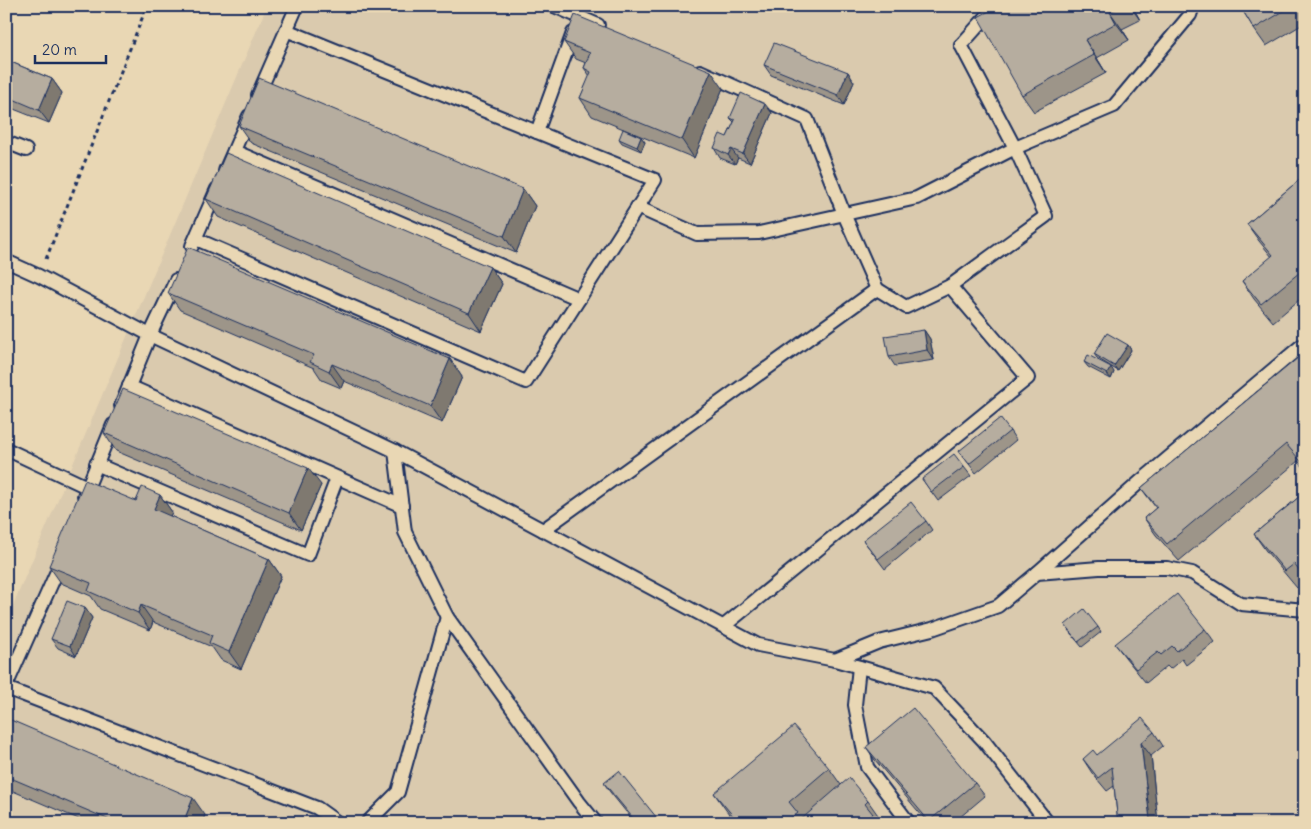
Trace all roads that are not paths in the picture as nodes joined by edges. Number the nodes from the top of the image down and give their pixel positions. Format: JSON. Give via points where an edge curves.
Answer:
{"nodes":[{"id":1,"x":297,"y":6,"type":"edge"},
{"id":2,"x":554,"y":6,"type":"edge"},
{"id":3,"x":996,"y":6,"type":"edge"},
{"id":4,"x":1193,"y":6,"type":"edge"},
{"id":5,"x":579,"y":16,"type":"junction"},
{"id":6,"x":606,"y":28,"type":"edge"},
{"id":7,"x":286,"y":30,"type":"junction"},
{"id":8,"x":688,"y":66,"type":"edge"},
{"id":9,"x":537,"y":132,"type":"junction"},
{"id":10,"x":6,"y":142,"type":"edge"},
{"id":11,"x":1015,"y":148,"type":"junction"},
{"id":12,"x":26,"y":150,"type":"dead end"},
{"id":13,"x":234,"y":151,"type":"junction"},
{"id":14,"x":637,"y":207,"type":"junction"},
{"id":15,"x":844,"y":214,"type":"junction"},
{"id":16,"x":196,"y":239,"type":"junction"},
{"id":17,"x":6,"y":261,"type":"edge"},
{"id":18,"x":950,"y":286,"type":"junction"},
{"id":19,"x":877,"y":289,"type":"junction"},
{"id":20,"x":579,"y":299,"type":"junction"},
{"id":21,"x":150,"y":335,"type":"junction"},
{"id":22,"x":1301,"y":346,"type":"dead end"},
{"id":23,"x":129,"y":386,"type":"junction"},
{"id":24,"x":6,"y":449,"type":"edge"},
{"id":25,"x":395,"y":450,"type":"junction"},
{"id":26,"x":96,"y":464,"type":"junction"},
{"id":27,"x":337,"y":478,"type":"junction"},
{"id":28,"x":87,"y":487,"type":"junction"},
{"id":29,"x":81,"y":504,"type":"edge"},
{"id":30,"x":402,"y":506,"type":"junction"},
{"id":31,"x":544,"y":530,"type":"junction"},
{"id":32,"x":67,"y":546,"type":"edge"},
{"id":33,"x":1037,"y":573,"type":"junction"},
{"id":34,"x":1305,"y":610,"type":"edge"},
{"id":35,"x":447,"y":617,"type":"junction"},
{"id":36,"x":724,"y":626,"type":"junction"},
{"id":37,"x":835,"y":660,"type":"junction"},
{"id":38,"x":859,"y":667,"type":"junction"},
{"id":39,"x":6,"y":687,"type":"edge"},
{"id":40,"x":338,"y":823,"type":"edge"},
{"id":41,"x":367,"y":823,"type":"edge"},
{"id":42,"x":596,"y":823,"type":"edge"},
{"id":43,"x":909,"y":823,"type":"edge"},
{"id":44,"x":1048,"y":823,"type":"edge"}],
"edges":[{"from":1,"to":7,"type":"lane"},
{"from":2,"to":5,"type":"lane"},
{"from":3,"to":11,"type":"lane","via":[[961,45]]},
{"from":4,"to":11,"type":"lane","via":[[1190,15],[1114,106]]},
{"from":5,"to":6,"type":"lane"},
{"from":5,"to":9,"type":"lane"},
{"from":7,"to":9,"type":"lane"},
{"from":7,"to":13,"type":"lane"},
{"from":8,"to":15,"type":"lane","via":[[807,119]]},
{"from":9,"to":14,"type":"lane","via":[[655,180]]},
{"from":10,"to":12,"type":"lane"},
{"from":11,"to":15,"type":"lane","via":[[917,198]]},
{"from":11,"to":18,"type":"lane","via":[[1046,216]]},
{"from":13,"to":16,"type":"lane"},
{"from":13,"to":20,"type":"lane"},
{"from":14,"to":15,"type":"lane","via":[[697,234],[759,233]]},
{"from":14,"to":20,"type":"lane"},
{"from":15,"to":19,"type":"lane"},
{"from":16,"to":20,"type":"lane","via":[[526,382]]},
{"from":16,"to":21,"type":"lane"},
{"from":17,"to":21,"type":"lane"},
{"from":18,"to":19,"type":"lane","via":[[906,308]]},
{"from":18,"to":36,"type":"lane","via":[[1028,378]]},
{"from":19,"to":31,"type":"lane"},
{"from":21,"to":23,"type":"lane"},
{"from":21,"to":25,"type":"lane"},
{"from":22,"to":33,"type":"lane"},
{"from":23,"to":26,"type":"lane"},
{"from":23,"to":27,"type":"lane"},
{"from":24,"to":28,"type":"lane"},
{"from":25,"to":30,"type":"lane"},
{"from":25,"to":31,"type":"lane"},
{"from":26,"to":27,"type":"lane","via":[[308,554]]},
{"from":26,"to":28,"type":"lane"},
{"from":27,"to":30,"type":"lane"},
{"from":28,"to":29,"type":"lane"},
{"from":30,"to":35,"type":"lane","via":[[405,532]]},
{"from":31,"to":36,"type":"lane"},
{"from":32,"to":39,"type":"lane"},
{"from":33,"to":34,"type":"lane","via":[[1099,568],[1167,568],[1192,573],[1241,604]]},
{"from":33,"to":37,"type":"lane","via":[[998,606],[932,629],[879,642]]},
{"from":35,"to":41,"type":"lane","via":[[398,792]]},
{"from":35,"to":42,"type":"lane"},
{"from":36,"to":37,"type":"lane","via":[[758,645]]},
{"from":37,"to":38,"type":"lane"},
{"from":38,"to":43,"type":"lane","via":[[856,705],[868,767]]},
{"from":38,"to":44,"type":"lane","via":[[934,688],[984,741]]},
{"from":39,"to":40,"type":"lane","via":[[317,808]]}]}
